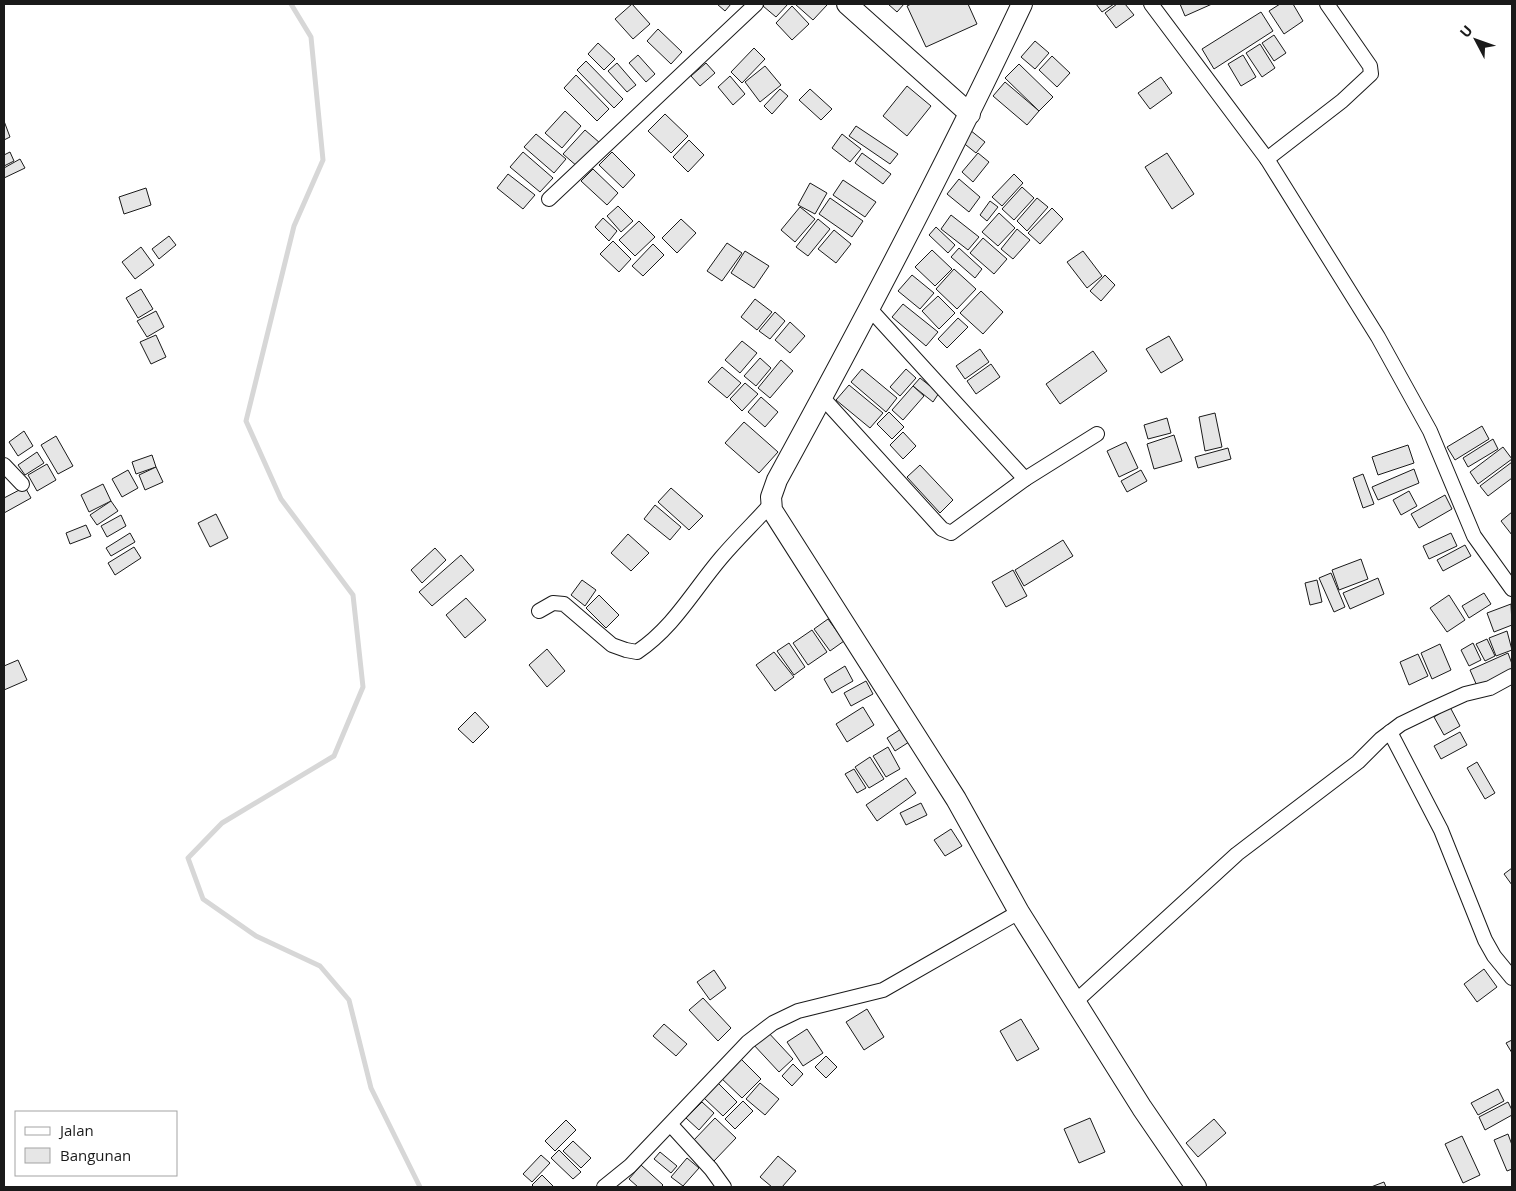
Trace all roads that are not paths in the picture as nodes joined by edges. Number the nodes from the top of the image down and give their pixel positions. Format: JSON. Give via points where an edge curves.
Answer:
{"nodes":[{"id":1,"x":756,"y":4,"type":"edge"},
{"id":2,"x":848,"y":4,"type":"edge"},
{"id":3,"x":1022,"y":4,"type":"edge"},
{"id":4,"x":1151,"y":4,"type":"edge"},
{"id":5,"x":1327,"y":4,"type":"edge"},
{"id":6,"x":970,"y":114,"type":"junction"},
{"id":7,"x":1267,"y":159,"type":"junction"},
{"id":8,"x":549,"y":199,"type":"dead end"},
{"id":9,"x":869,"y":308,"type":"junction"},
{"id":10,"x":822,"y":397,"type":"junction"},
{"id":11,"x":1097,"y":434,"type":"dead end"},
{"id":12,"x":4,"y":465,"type":"edge"},
{"id":13,"x":1025,"y":479,"type":"junction"},
{"id":14,"x":22,"y":484,"type":"dead end"},
{"id":15,"x":771,"y":504,"type":"junction"},
{"id":16,"x":1512,"y":590,"type":"edge"},
{"id":17,"x":539,"y":611,"type":"dead end"},
{"id":18,"x":1512,"y":676,"type":"edge"},
{"id":19,"x":1390,"y":732,"type":"junction"},
{"id":20,"x":1019,"y":912,"type":"junction"},
{"id":21,"x":1512,"y":978,"type":"edge"},
{"id":22,"x":1075,"y":1002,"type":"junction"},
{"id":23,"x":671,"y":1125,"type":"junction"},
{"id":24,"x":604,"y":1187,"type":"edge"},
{"id":25,"x":724,"y":1187,"type":"edge"},
{"id":26,"x":1196,"y":1187,"type":"edge"}],
"edges":[{"from":1,"to":8,"type":"street"},
{"from":2,"to":6,"type":"street"},
{"from":3,"to":6,"type":"street"},
{"from":4,"to":7,"type":"street"},
{"from":5,"to":7,"type":"street","via":[[1370,66],[1371,74],[1342,101]]},
{"from":6,"to":9,"type":"street"},
{"from":7,"to":16,"type":"street","via":[[1378,337],[1430,431],[1474,536]]},
{"from":9,"to":10,"type":"street"},
{"from":9,"to":13,"type":"street"},
{"from":10,"to":13,"type":"street","via":[[942,529],[951,532]]},
{"from":10,"to":15,"type":"street","via":[[776,480]]},
{"from":11,"to":13,"type":"street"},
{"from":12,"to":14,"type":"street"},
{"from":15,"to":17,"type":"street","via":[[720,559],[689,602],[654,640],[637,652],[612,645],[564,604],[553,603]]},
{"from":15,"to":20,"type":"street","via":[[956,799]]},
{"from":18,"to":19,"type":"street","via":[[1490,688],[1465,694],[1432,709]]},
{"from":19,"to":21,"type":"street","via":[[1441,830],[1485,940]]},
{"from":19,"to":22,"type":"street","via":[[1358,762],[1237,854]]},
{"from":20,"to":22,"type":"street"},
{"from":20,"to":23,"type":"street","via":[[883,990],[798,1011],[772,1023],[705,1085]]},
{"from":22,"to":26,"type":"street"},
{"from":23,"to":24,"type":"street"},
{"from":23,"to":25,"type":"street"}]}
